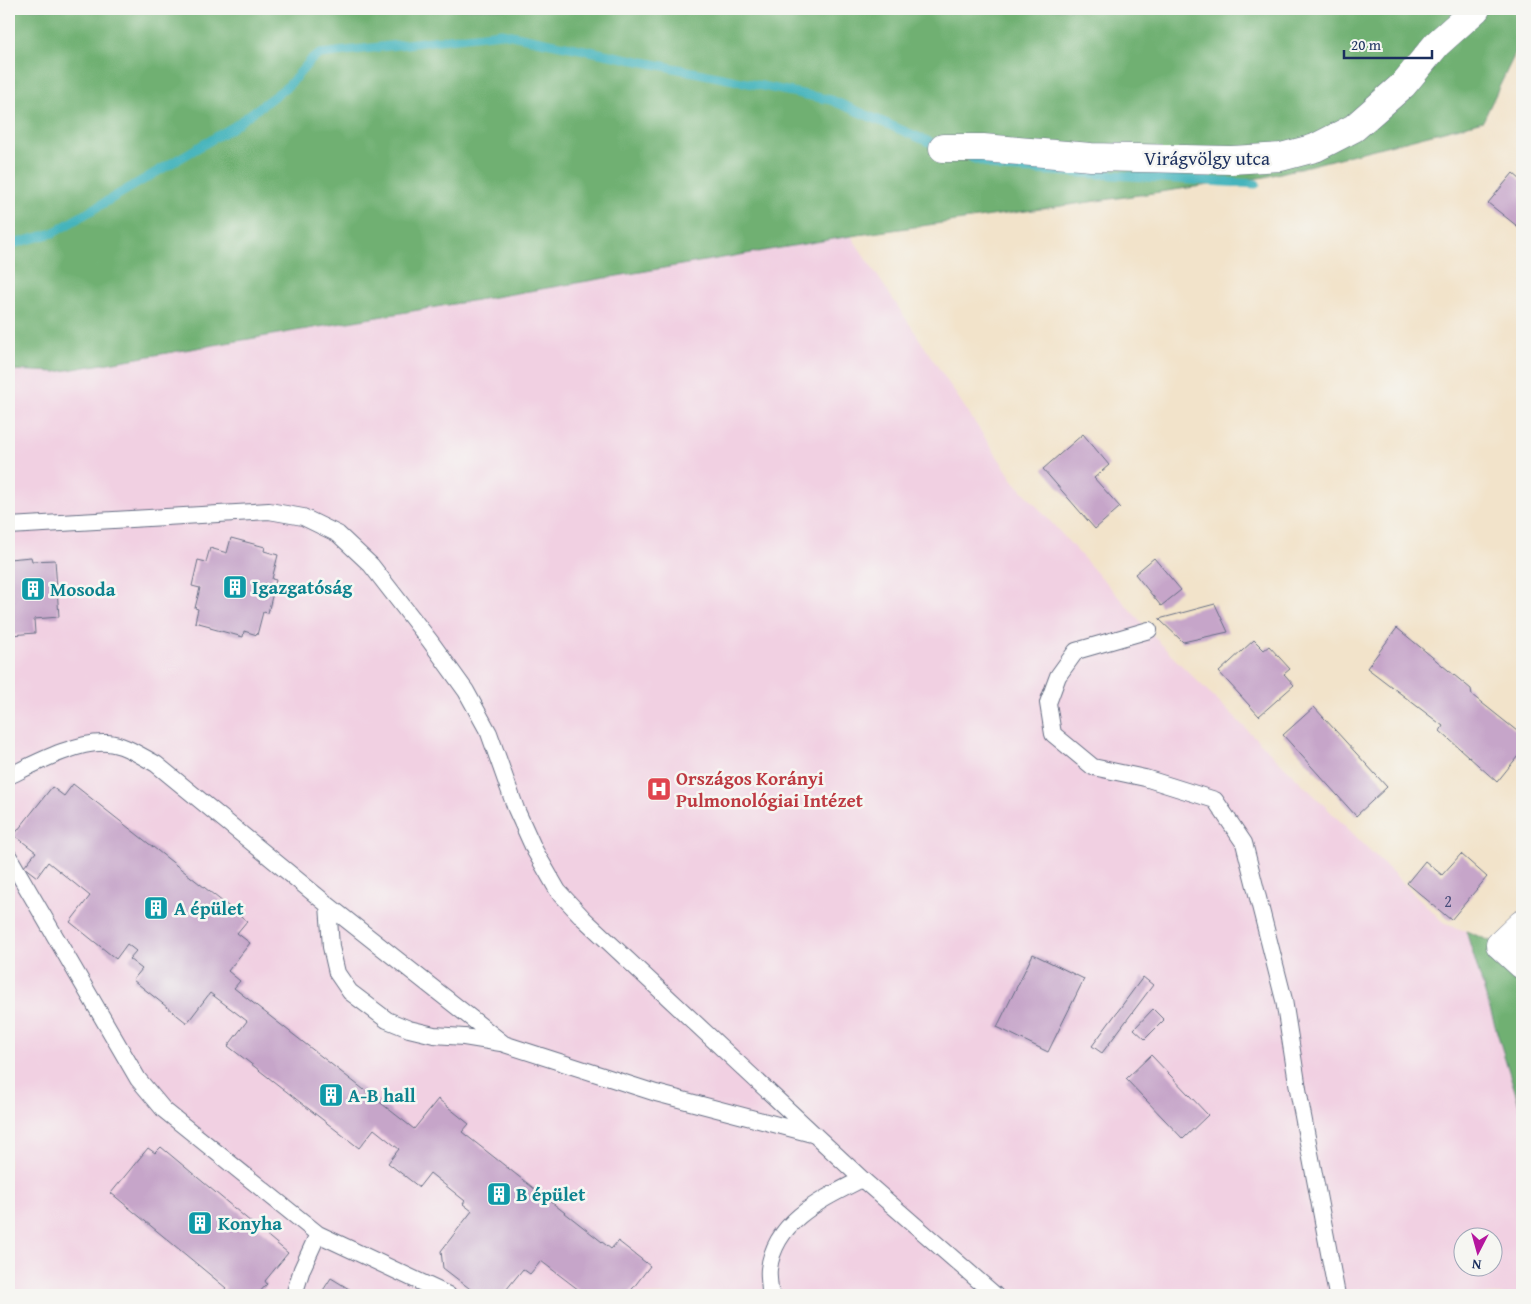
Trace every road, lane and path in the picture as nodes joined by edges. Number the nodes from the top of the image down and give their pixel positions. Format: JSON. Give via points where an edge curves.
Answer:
{"nodes":[{"id":1,"x":1476,"y":9,"type":"edge"},
{"id":2,"x":944,"y":148,"type":"dead end"},
{"id":3,"x":9,"y":526,"type":"edge"},
{"id":4,"x":1149,"y":630,"type":"dead end"},
{"id":5,"x":9,"y":776,"type":"edge"},
{"id":6,"x":9,"y":857,"type":"edge"},
{"id":7,"x":328,"y":905,"type":"junction"},
{"id":8,"x":1522,"y":924,"type":"edge"},
{"id":9,"x":1522,"y":965,"type":"edge"},
{"id":10,"x":504,"y":1044,"type":"junction"},
{"id":11,"x":814,"y":1135,"type":"junction"},
{"id":12,"x":862,"y":1179,"type":"junction"},
{"id":13,"x":318,"y":1234,"type":"junction"},
{"id":14,"x":294,"y":1295,"type":"edge"},
{"id":15,"x":448,"y":1295,"type":"edge"},
{"id":16,"x":772,"y":1295,"type":"edge"},
{"id":17,"x":995,"y":1295,"type":"edge"},
{"id":18,"x":1337,"y":1295,"type":"edge"}],
"edges":[{"from":1,"to":2,"type":"street","name":"Virágvölgy utca","via":[[1437,44],[1403,85],[1354,128],[1315,148],[1281,157],[1231,160],[1091,157]]},
{"from":3,"to":11,"type":"lane","via":[[269,510],[304,517],[338,534],[371,565],[466,691],[489,733],[535,851],[558,891],[584,920]]},
{"from":4,"to":18,"type":"lane","via":[[1076,651],[1058,676],[1048,702],[1053,734],[1093,767],[1145,778],[1216,800],[1244,843],[1284,1000]]},
{"from":5,"to":7,"type":"lane","via":[[38,761],[78,747],[107,743],[131,750],[156,764]]},
{"from":6,"to":13,"type":"lane","via":[[138,1079],[164,1110]]},
{"from":7,"to":10,"type":"lane"},
{"from":7,"to":10,"type":"lane","via":[[337,973],[350,992],[387,1020],[409,1029]]},
{"from":8,"to":9,"type":"street","via":[[1500,945]]},
{"from":10,"to":11,"type":"lane","via":[[656,1093]]},
{"from":11,"to":12,"type":"lane"},
{"from":12,"to":16,"type":"lane","via":[[815,1203],[793,1221],[776,1245],[769,1269]]},
{"from":12,"to":17,"type":"lane"},
{"from":13,"to":14,"type":"lane"},
{"from":13,"to":15,"type":"lane"}]}
